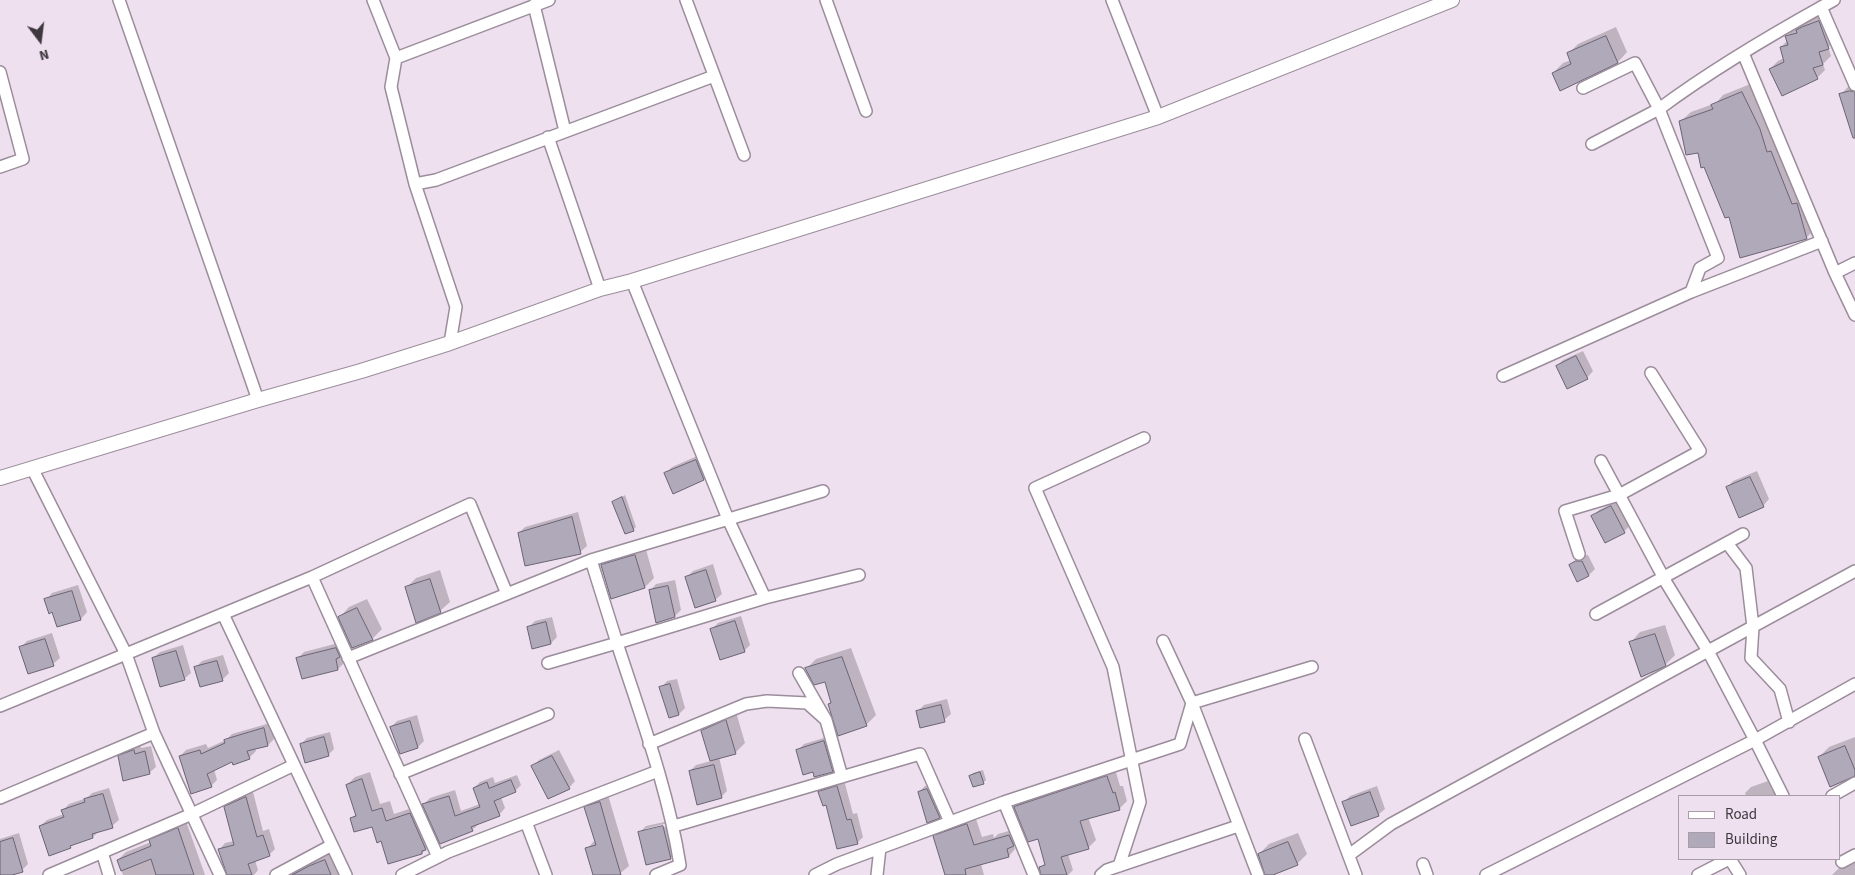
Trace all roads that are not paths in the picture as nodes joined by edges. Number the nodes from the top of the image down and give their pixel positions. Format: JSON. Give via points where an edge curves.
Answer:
{"nodes":[{"id":1,"x":120,"y":0,"type":"edge"},
{"id":2,"x":373,"y":0,"type":"edge"},
{"id":3,"x":549,"y":0,"type":"edge"},
{"id":4,"x":686,"y":0,"type":"edge"},
{"id":5,"x":826,"y":0,"type":"edge"},
{"id":6,"x":1112,"y":0,"type":"edge"},
{"id":7,"x":1452,"y":0,"type":"edge"},
{"id":8,"x":1834,"y":0,"type":"edge"},
{"id":9,"x":534,"y":5,"type":"junction"},
{"id":10,"x":1821,"y":7,"type":"junction"},
{"id":11,"x":1743,"y":53,"type":"junction"},
{"id":12,"x":396,"y":58,"type":"junction"},
{"id":13,"x":0,"y":72,"type":"edge"},
{"id":14,"x":714,"y":76,"type":"junction"},
{"id":15,"x":1855,"y":85,"type":"edge"},
{"id":16,"x":1583,"y":88,"type":"dead end"},
{"id":17,"x":2,"y":92,"type":"edge"},
{"id":18,"x":1659,"y":109,"type":"junction"},
{"id":19,"x":866,"y":111,"type":"dead end"},
{"id":20,"x":1158,"y":117,"type":"junction"},
{"id":21,"x":565,"y":131,"type":"junction"},
{"id":22,"x":548,"y":137,"type":"junction"},
{"id":23,"x":1592,"y":144,"type":"dead end"},
{"id":24,"x":744,"y":156,"type":"dead end"},
{"id":25,"x":0,"y":167,"type":"edge"},
{"id":26,"x":415,"y":184,"type":"junction"},
{"id":27,"x":1822,"y":241,"type":"junction"},
{"id":28,"x":1855,"y":263,"type":"edge"},
{"id":29,"x":1836,"y":273,"type":"junction"},
{"id":30,"x":632,"y":281,"type":"junction"},
{"id":31,"x":600,"y":289,"type":"junction"},
{"id":32,"x":1691,"y":292,"type":"junction"},
{"id":33,"x":1855,"y":315,"type":"edge"},
{"id":34,"x":450,"y":343,"type":"junction"},
{"id":35,"x":1651,"y":373,"type":"dead end"},
{"id":36,"x":1503,"y":376,"type":"dead end"},
{"id":37,"x":258,"y":400,"type":"junction"},
{"id":38,"x":1144,"y":438,"type":"dead end"},
{"id":39,"x":1601,"y":461,"type":"dead end"},
{"id":40,"x":32,"y":468,"type":"junction"},
{"id":41,"x":0,"y":478,"type":"edge"},
{"id":42,"x":823,"y":491,"type":"dead end"},
{"id":43,"x":1619,"y":495,"type":"junction"},
{"id":44,"x":728,"y":519,"type":"junction"},
{"id":45,"x":1743,"y":534,"type":"dead end"},
{"id":46,"x":1727,"y":542,"type":"junction"},
{"id":47,"x":1579,"y":554,"type":"dead end"},
{"id":48,"x":590,"y":560,"type":"junction"},
{"id":49,"x":1855,"y":571,"type":"edge"},
{"id":50,"x":859,"y":575,"type":"dead end"},
{"id":51,"x":312,"y":577,"type":"junction"},
{"id":52,"x":1664,"y":577,"type":"junction"},
{"id":53,"x":507,"y":594,"type":"junction"},
{"id":54,"x":765,"y":598,"type":"junction"},
{"id":55,"x":222,"y":614,"type":"junction"},
{"id":56,"x":1596,"y":614,"type":"dead end"},
{"id":57,"x":1752,"y":627,"type":"junction"},
{"id":58,"x":1163,"y":641,"type":"dead end"},
{"id":59,"x":617,"y":643,"type":"junction"},
{"id":60,"x":1708,"y":651,"type":"junction"},
{"id":61,"x":126,"y":654,"type":"junction"},
{"id":62,"x":348,"y":658,"type":"junction"},
{"id":63,"x":548,"y":663,"type":"dead end"},
{"id":64,"x":1312,"y":667,"type":"dead end"},
{"id":65,"x":800,"y":673,"type":"dead end"},
{"id":66,"x":1855,"y":684,"type":"edge"},
{"id":67,"x":1192,"y":703,"type":"junction"},
{"id":68,"x":0,"y":706,"type":"edge"},
{"id":69,"x":548,"y":714,"type":"dead end"},
{"id":70,"x":826,"y":720,"type":"junction"},
{"id":71,"x":1789,"y":722,"type":"junction"},
{"id":72,"x":154,"y":733,"type":"junction"},
{"id":73,"x":1305,"y":739,"type":"dead end"},
{"id":74,"x":1755,"y":740,"type":"junction"},
{"id":75,"x":649,"y":744,"type":"junction"},
{"id":76,"x":1132,"y":761,"type":"junction"},
{"id":77,"x":294,"y":765,"type":"junction"},
{"id":78,"x":658,"y":771,"type":"junction"},
{"id":79,"x":400,"y":774,"type":"junction"},
{"id":80,"x":842,"y":777,"type":"junction"},
{"id":81,"x":1855,"y":783,"type":"edge"},
{"id":82,"x":1782,"y":795,"type":"edge"},
{"id":83,"x":1834,"y":795,"type":"edge"},
{"id":84,"x":0,"y":798,"type":"edge"},
{"id":85,"x":1004,"y":802,"type":"junction"},
{"id":86,"x":192,"y":814,"type":"junction"},
{"id":87,"x":526,"y":822,"type":"junction"},
{"id":88,"x":950,"y":822,"type":"junction"},
{"id":89,"x":674,"y":826,"type":"junction"},
{"id":90,"x":1238,"y":826,"type":"junction"},
{"id":91,"x":332,"y":845,"type":"junction"},
{"id":92,"x":880,"y":848,"type":"junction"},
{"id":93,"x":102,"y":852,"type":"junction"},
{"id":94,"x":1349,"y":855,"type":"junction"},
{"id":95,"x":1855,"y":856,"type":"edge"},
{"id":96,"x":438,"y":857,"type":"junction"},
{"id":97,"x":1727,"y":860,"type":"edge"},
{"id":98,"x":1730,"y":860,"type":"edge"},
{"id":99,"x":1842,"y":862,"type":"dead end"},
{"id":100,"x":1119,"y":866,"type":"junction"},
{"id":101,"x":682,"y":870,"type":"edge"},
{"id":102,"x":49,"y":875,"type":"edge"},
{"id":103,"x":110,"y":875,"type":"edge"},
{"id":104,"x":220,"y":875,"type":"edge"},
{"id":105,"x":276,"y":875,"type":"edge"},
{"id":106,"x":346,"y":875,"type":"edge"},
{"id":107,"x":402,"y":875,"type":"edge"},
{"id":108,"x":546,"y":875,"type":"edge"},
{"id":109,"x":656,"y":875,"type":"edge"},
{"id":110,"x":815,"y":875,"type":"edge"},
{"id":111,"x":876,"y":875,"type":"edge"},
{"id":112,"x":1034,"y":875,"type":"edge"},
{"id":113,"x":1102,"y":875,"type":"edge"},
{"id":114,"x":1258,"y":875,"type":"edge"},
{"id":115,"x":1356,"y":875,"type":"edge"},
{"id":116,"x":1486,"y":875,"type":"edge"},
{"id":117,"x":1698,"y":875,"type":"edge"},
{"id":118,"x":1740,"y":875,"type":"edge"}],
"edges":[{"from":1,"to":37,"type":"street"},
{"from":2,"to":12,"type":"street"},
{"from":3,"to":9,"type":"street"},
{"from":4,"to":14,"type":"street"},
{"from":5,"to":19,"type":"street"},
{"from":6,"to":20,"type":"street"},
{"from":7,"to":20,"type":"street"},
{"from":8,"to":10,"type":"street"},
{"from":9,"to":12,"type":"street"},
{"from":9,"to":21,"type":"street"},
{"from":10,"to":11,"type":"street"},
{"from":10,"to":15,"type":"street"},
{"from":11,"to":18,"type":"street"},
{"from":11,"to":27,"type":"street"},
{"from":12,"to":26,"type":"street","via":[[391,87]]},
{"from":13,"to":17,"type":"street"},
{"from":14,"to":21,"type":"street"},
{"from":14,"to":24,"type":"street"},
{"from":16,"to":18,"type":"street","via":[[1635,63]]},
{"from":17,"to":25,"type":"street","via":[[23,159]]},
{"from":18,"to":23,"type":"street"},
{"from":18,"to":32,"type":"street","via":[[1718,258],[1700,268]]},
{"from":20,"to":30,"type":"street"},
{"from":21,"to":22,"type":"street"},
{"from":22,"to":26,"type":"street","via":[[436,180]]},
{"from":22,"to":31,"type":"street"},
{"from":26,"to":34,"type":"street","via":[[456,307]]},
{"from":27,"to":29,"type":"street"},
{"from":27,"to":32,"type":"street"},
{"from":28,"to":29,"type":"street"},
{"from":29,"to":33,"type":"street"},
{"from":30,"to":31,"type":"street"},
{"from":30,"to":44,"type":"street"},
{"from":31,"to":34,"type":"street"},
{"from":32,"to":36,"type":"street"},
{"from":34,"to":37,"type":"street"},
{"from":35,"to":43,"type":"street","via":[[1700,451]]},
{"from":37,"to":40,"type":"street"},
{"from":38,"to":76,"type":"street","via":[[1034,488],[1112,667]]},
{"from":39,"to":43,"type":"street"},
{"from":40,"to":41,"type":"street"},
{"from":40,"to":61,"type":"street"},
{"from":42,"to":44,"type":"street"},
{"from":43,"to":47,"type":"street","via":[[1565,511]]},
{"from":43,"to":52,"type":"street"},
{"from":44,"to":48,"type":"street"},
{"from":44,"to":54,"type":"street"},
{"from":45,"to":46,"type":"street"},
{"from":46,"to":52,"type":"street"},
{"from":46,"to":57,"type":"street","via":[[1746,568]]},
{"from":48,"to":53,"type":"street"},
{"from":48,"to":59,"type":"street"},
{"from":49,"to":57,"type":"street"},
{"from":50,"to":54,"type":"street"},
{"from":51,"to":53,"type":"street","via":[[470,504]]},
{"from":51,"to":55,"type":"street"},
{"from":51,"to":62,"type":"street"},
{"from":52,"to":56,"type":"street"},
{"from":52,"to":60,"type":"street"},
{"from":53,"to":62,"type":"street"},
{"from":54,"to":59,"type":"street"},
{"from":55,"to":61,"type":"street"},
{"from":55,"to":77,"type":"street"},
{"from":57,"to":60,"type":"street"},
{"from":57,"to":71,"type":"street","via":[[1751,658],[1780,689]]},
{"from":58,"to":67,"type":"street"},
{"from":59,"to":63,"type":"street"},
{"from":59,"to":75,"type":"street"},
{"from":60,"to":74,"type":"street"},
{"from":60,"to":94,"type":"street","via":[[1391,824]]},
{"from":61,"to":68,"type":"street"},
{"from":61,"to":72,"type":"street"},
{"from":62,"to":79,"type":"street"},
{"from":64,"to":67,"type":"street"},
{"from":65,"to":70,"type":"street"},
{"from":66,"to":71,"type":"street"},
{"from":67,"to":76,"type":"street","via":[[1180,744]]},
{"from":67,"to":90,"type":"street"},
{"from":69,"to":79,"type":"street"},
{"from":70,"to":75,"type":"street","via":[[807,702],[746,704]]},
{"from":70,"to":80,"type":"street"},
{"from":71,"to":74,"type":"street"},
{"from":72,"to":84,"type":"street"},
{"from":72,"to":86,"type":"street"},
{"from":73,"to":94,"type":"street"},
{"from":74,"to":82,"type":"street"},
{"from":74,"to":116,"type":"street"},
{"from":75,"to":78,"type":"street"},
{"from":76,"to":85,"type":"street"},
{"from":76,"to":100,"type":"street","via":[[1140,802]]},
{"from":77,"to":86,"type":"street"},
{"from":77,"to":91,"type":"street"},
{"from":78,"to":87,"type":"street"},
{"from":78,"to":89,"type":"street"},
{"from":79,"to":96,"type":"street"},
{"from":80,"to":88,"type":"street","via":[[920,754]]},
{"from":80,"to":89,"type":"street"},
{"from":81,"to":83,"type":"street"},
{"from":85,"to":88,"type":"street"},
{"from":85,"to":112,"type":"street"},
{"from":86,"to":93,"type":"street"},
{"from":86,"to":104,"type":"street"},
{"from":87,"to":96,"type":"street"},
{"from":87,"to":108,"type":"street"},
{"from":88,"to":92,"type":"street"},
{"from":89,"to":101,"type":"street"},
{"from":90,"to":100,"type":"street"},
{"from":90,"to":114,"type":"street"},
{"from":91,"to":105,"type":"street"},
{"from":91,"to":106,"type":"street"},
{"from":92,"to":110,"type":"street"},
{"from":92,"to":111,"type":"street"},
{"from":93,"to":102,"type":"street"},
{"from":93,"to":103,"type":"street"},
{"from":94,"to":115,"type":"street"},
{"from":95,"to":99,"type":"street"},
{"from":96,"to":107,"type":"street"},
{"from":97,"to":117,"type":"street"},
{"from":98,"to":118,"type":"street"},
{"from":100,"to":113,"type":"street"},
{"from":101,"to":109,"type":"street"}]}
